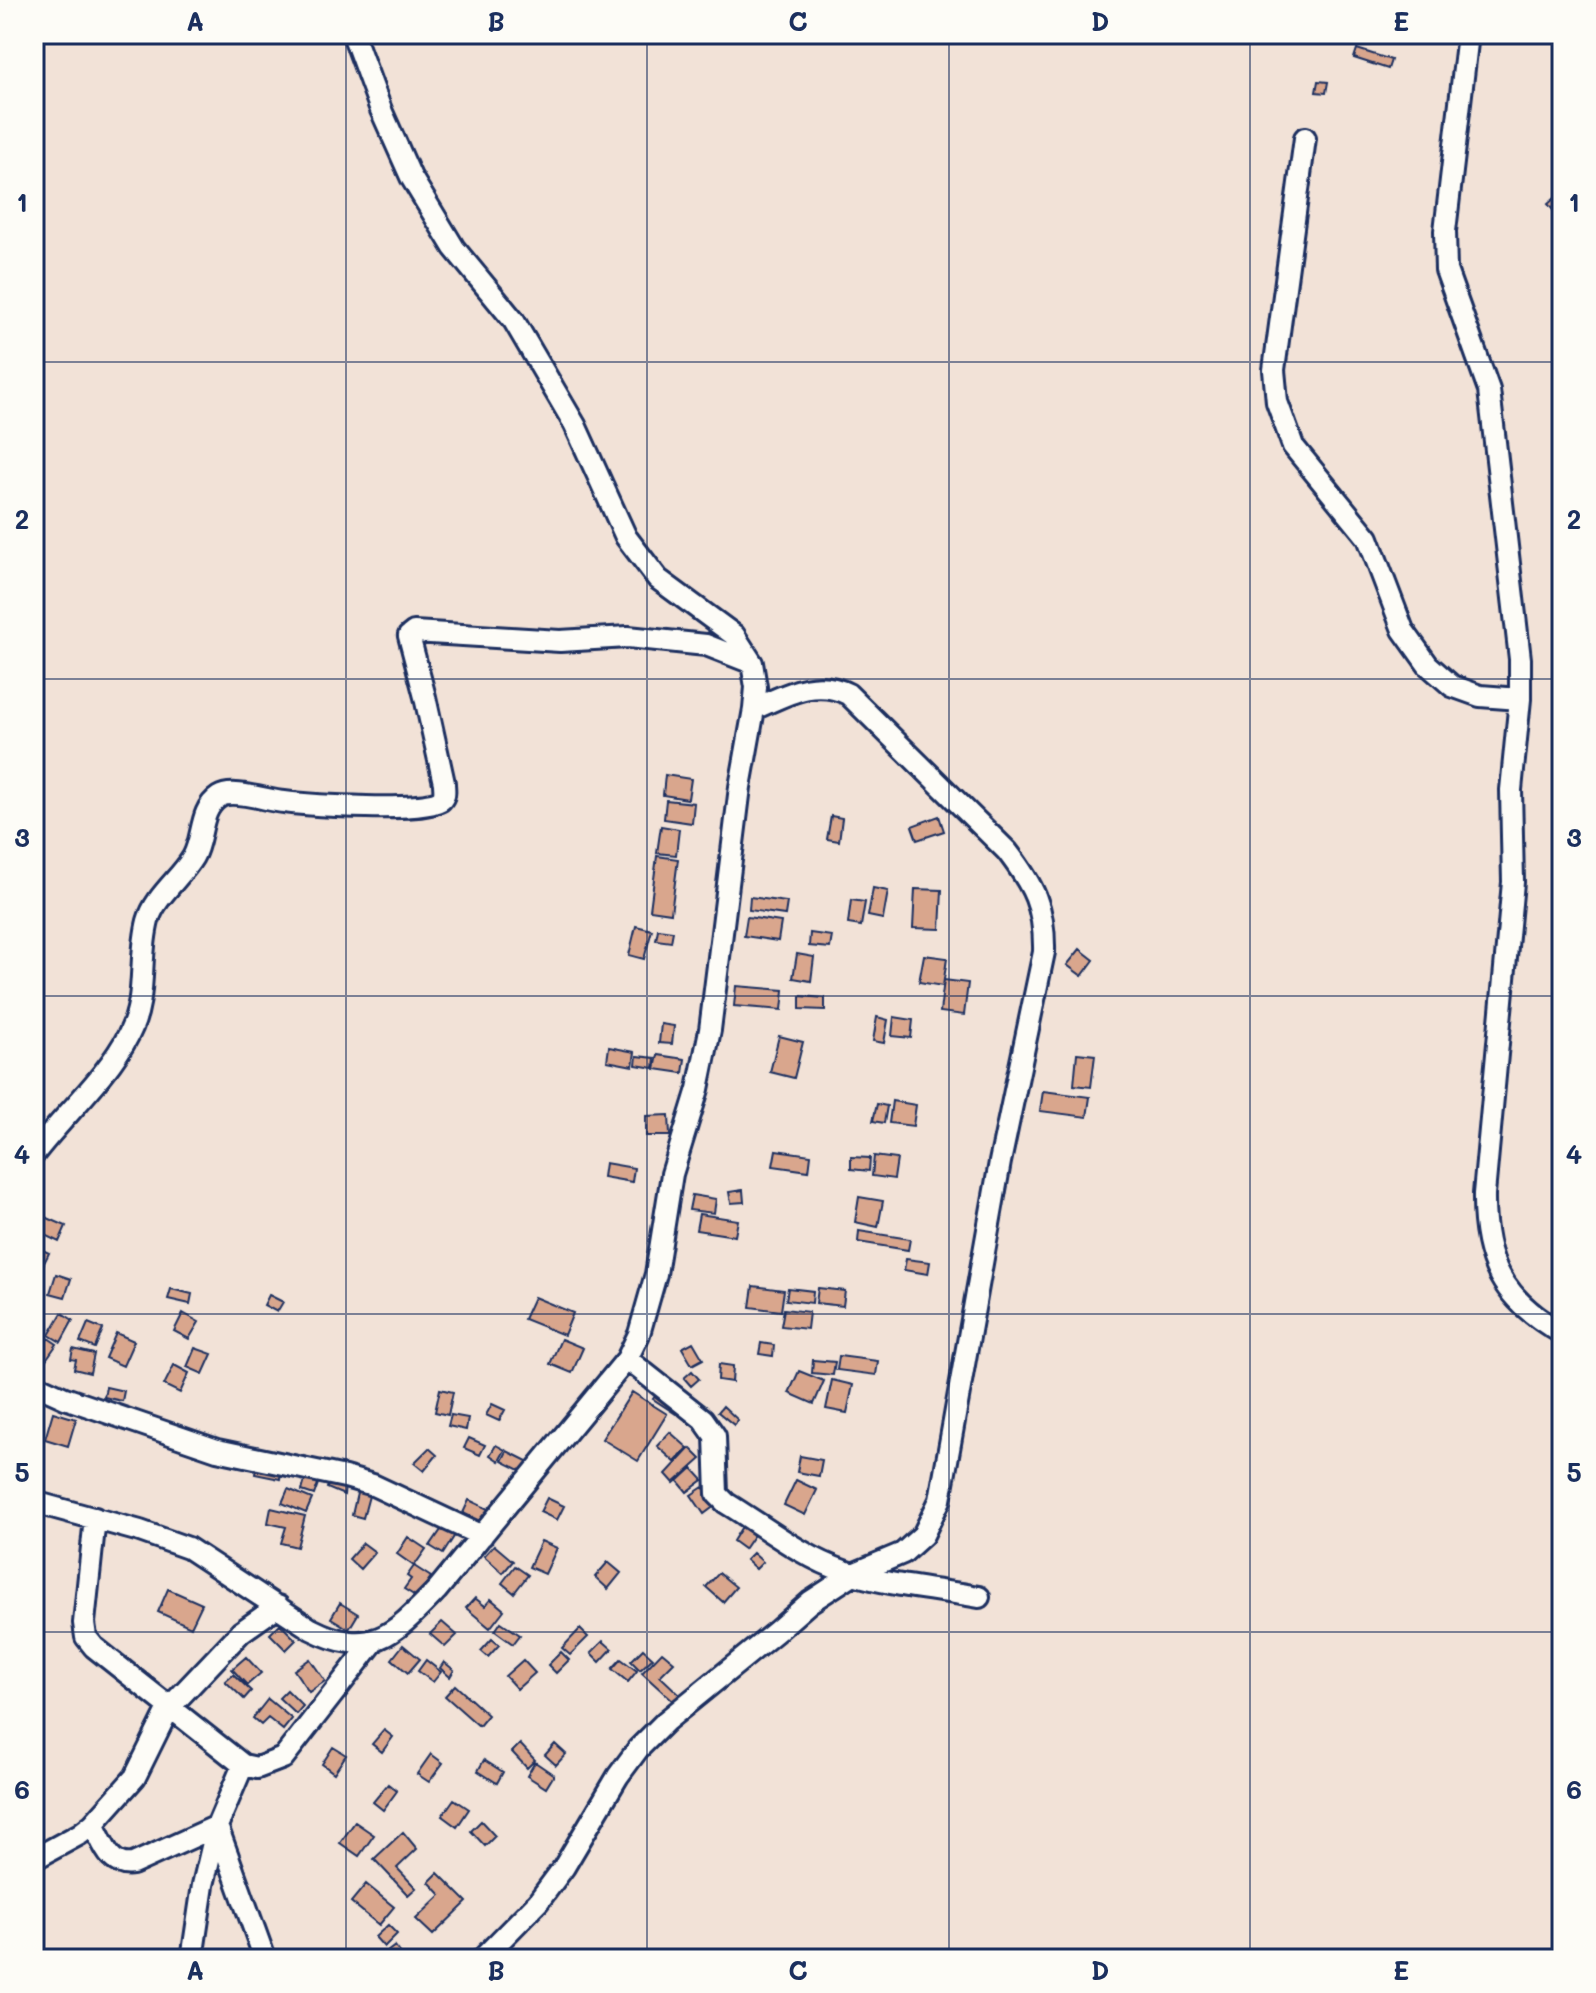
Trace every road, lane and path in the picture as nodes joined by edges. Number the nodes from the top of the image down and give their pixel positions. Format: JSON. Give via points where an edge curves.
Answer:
{"nodes":[{"id":1,"x":353,"y":34,"type":"edge"},
{"id":2,"x":1468,"y":34,"type":"edge"},
{"id":3,"x":1305,"y":138,"type":"dead end"},
{"id":4,"x":752,"y":663,"type":"junction"},
{"id":5,"x":1520,"y":699,"type":"junction"},
{"id":6,"x":754,"y":709,"type":"junction"},
{"id":7,"x":34,"y":1154,"type":"edge"},
{"id":8,"x":1562,"y":1333,"type":"edge"},
{"id":9,"x":627,"y":1359,"type":"junction"},
{"id":10,"x":34,"y":1384,"type":"edge"},
{"id":11,"x":34,"y":1502,"type":"edge"},
{"id":12,"x":95,"y":1518,"type":"junction"},
{"id":13,"x":482,"y":1536,"type":"junction"},
{"id":14,"x":853,"y":1574,"type":"junction"},
{"id":15,"x":979,"y":1597,"type":"dead end"},
{"id":16,"x":278,"y":1606,"type":"junction"},
{"id":17,"x":375,"y":1640,"type":"junction"},
{"id":18,"x":169,"y":1708,"type":"junction"},
{"id":19,"x":243,"y":1765,"type":"junction"},
{"id":20,"x":93,"y":1824,"type":"junction"},
{"id":21,"x":217,"y":1826,"type":"junction"},
{"id":22,"x":34,"y":1859,"type":"edge"},
{"id":23,"x":192,"y":1959,"type":"edge"},
{"id":24,"x":265,"y":1959,"type":"edge"},
{"id":25,"x":482,"y":1959,"type":"edge"}],
"edges":[{"from":1,"to":4,"type":"street","via":[[411,177],[454,248],[514,321],[575,425],[626,537],[658,579],[734,635]]},
{"from":2,"to":5,"type":"street","via":[[1445,231],[1446,270],[1489,390]]},
{"from":3,"to":5,"type":"street","via":[[1274,370],[1277,402],[1293,446],[1368,538],[1403,630],[1428,665],[1452,686],[1480,696]]},
{"from":4,"to":6,"type":"street"},
{"from":4,"to":7,"type":"street","via":[[706,645],[628,637],[560,641],[414,632],[410,646],[444,783],[441,800],[406,808],[284,802],[228,793],[218,797],[208,809],[197,851],[151,913],[138,1013],[128,1035]]},
{"from":5,"to":8,"type":"street","via":[[1511,790],[1513,882],[1484,1229],[1490,1257],[1504,1283],[1525,1307]]},
{"from":6,"to":9,"type":"street","via":[[710,1030],[672,1174],[648,1306]]},
{"from":6,"to":14,"type":"street","via":[[816,686],[848,694],[1007,851],[1039,901],[1044,924],[1044,952],[1000,1162],[940,1500],[923,1535],[903,1553]]},
{"from":9,"to":13,"type":"street"},
{"from":9,"to":14,"type":"street","via":[[703,1419],[715,1436],[717,1494],[726,1503],[820,1561]]},
{"from":10,"to":13,"type":"street","via":[[217,1450],[373,1485]]},
{"from":11,"to":12,"type":"street"},
{"from":12,"to":16,"type":"street","via":[[188,1548]]},
{"from":12,"to":18,"type":"street","via":[[86,1637]]},
{"from":13,"to":17,"type":"street","via":[[408,1620]]},
{"from":14,"to":15,"type":"street"},
{"from":14,"to":25,"type":"street","via":[[810,1602],[638,1749],[538,1902]]},
{"from":16,"to":17,"type":"street","via":[[331,1639],[354,1644]]},
{"from":16,"to":18,"type":"street","via":[[241,1632]]},
{"from":17,"to":19,"type":"street","via":[[283,1758],[257,1768]]},
{"from":18,"to":19,"type":"street"},
{"from":18,"to":20,"type":"street","via":[[135,1777]]},
{"from":19,"to":21,"type":"street"},
{"from":20,"to":21,"type":"street","via":[[113,1860],[124,1866]]},
{"from":20,"to":22,"type":"street"},
{"from":21,"to":23,"type":"street"},
{"from":21,"to":24,"type":"street"}]}
